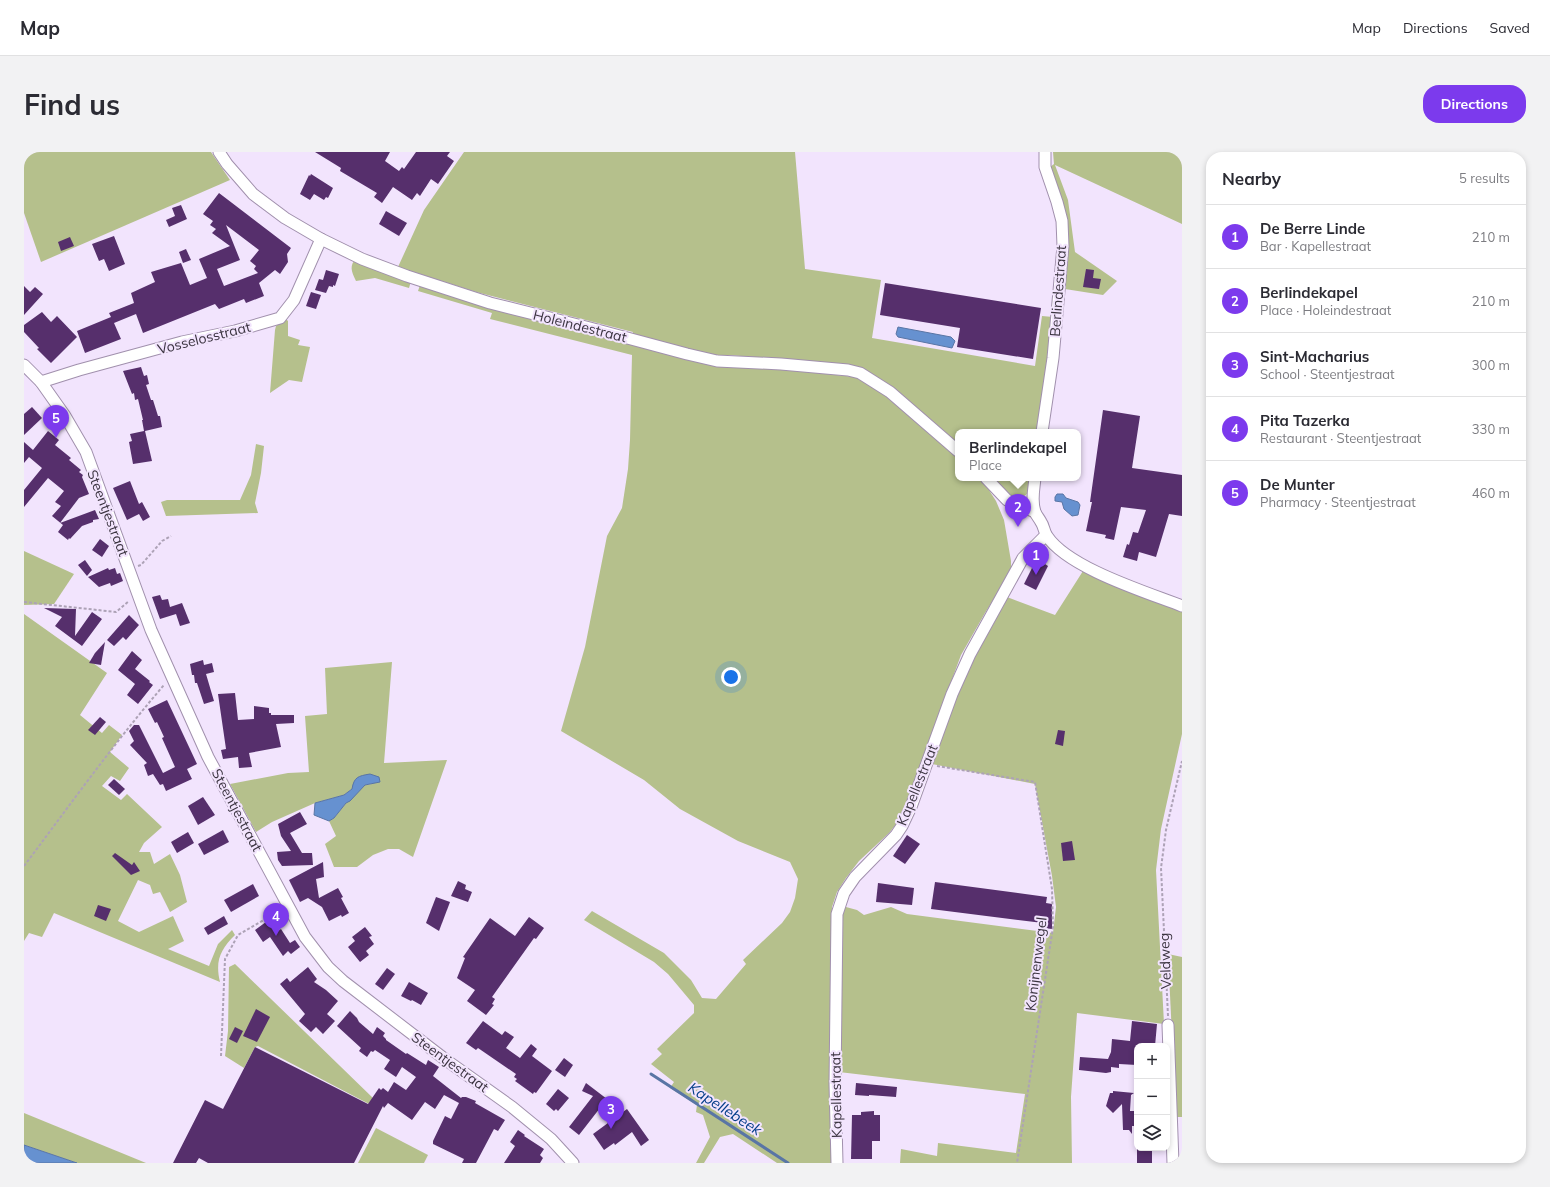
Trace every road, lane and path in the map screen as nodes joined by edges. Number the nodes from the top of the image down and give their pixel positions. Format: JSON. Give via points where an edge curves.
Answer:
{"nodes":[{"id":1,"x":219,"y":152,"type":"edge"},
{"id":2,"x":1045,"y":152,"type":"edge"},
{"id":3,"x":321,"y":239,"type":"junction"},
{"id":4,"x":24,"y":365,"type":"edge"},
{"id":5,"x":41,"y":382,"type":"junction"},
{"id":6,"x":1042,"y":429,"type":"edge"},
{"id":7,"x":955,"y":448,"type":"edge"},
{"id":8,"x":989,"y":481,"type":"edge"},
{"id":9,"x":1035,"y":481,"type":"edge"},
{"id":10,"x":1035,"y":512,"type":"junction"},
{"id":11,"x":1046,"y":535,"type":"junction"},
{"id":12,"x":171,"y":536,"type":"dead end"},
{"id":13,"x":130,"y":570,"type":"junction"},
{"id":14,"x":140,"y":597,"type":"junction"},
{"id":15,"x":24,"y":602,"type":"edge"},
{"id":16,"x":1182,"y":606,"type":"edge"},
{"id":17,"x":172,"y":677,"type":"junction"},
{"id":18,"x":1182,"y":760,"type":"edge"},
{"id":19,"x":926,"y":764,"type":"junction"},
{"id":20,"x":24,"y":866,"type":"edge"},
{"id":21,"x":289,"y":906,"type":"junction"},
{"id":22,"x":1168,"y":1025,"type":"joint"},
{"id":23,"x":221,"y":1056,"type":"dead end"},
{"id":24,"x":573,"y":1163,"type":"edge"},
{"id":25,"x":837,"y":1163,"type":"edge"},
{"id":26,"x":1016,"y":1163,"type":"edge"},
{"id":27,"x":1174,"y":1163,"type":"edge"}],
"edges":[{"from":1,"to":3,"type":"street","name":"Holeindestraat","via":[[253,194],[285,218]]},
{"from":2,"to":6,"type":"street","name":"Berlindestraat","via":[[1045,167],[1062,221],[1063,246],[1053,358]]},
{"from":3,"to":5,"type":"street","name":"Vosselosstraat","via":[[294,300],[280,318],[182,342]]},
{"from":3,"to":7,"type":"street","name":"Holeindestraat","via":[[362,259],[490,303],[687,354],[717,361],[860,373],[890,392]]},
{"from":4,"to":5,"type":"street","name":"Steentjestraat"},
{"from":5,"to":13,"type":"street","name":"Steentjestraat","via":[[86,452]]},
{"from":8,"to":10,"type":"street","via":[[1007,500]]},
{"from":9,"to":10,"type":"street"},
{"from":10,"to":11,"type":"street"},
{"from":11,"to":16,"type":"street","via":[[1076,561],[1110,578]]},
{"from":11,"to":19,"type":"street","name":"Kapellestraat","via":[[1023,558],[970,654]]},
{"from":12,"to":13,"type":"path","via":[[162,540],[141,565]]},
{"from":13,"to":14,"type":"street","name":"Steentjestraat"},
{"from":14,"to":15,"type":"path","via":[[129,601],[116,612]]},
{"from":14,"to":17,"type":"street","name":"Steentjestraat"},
{"from":17,"to":20,"type":"path","via":[[128,728]]},
{"from":17,"to":21,"type":"street","name":"Steentjestraat","via":[[208,757]]},
{"from":18,"to":22,"type":"path","name":"Veldweg","via":[[1166,830],[1162,868]]},
{"from":19,"to":25,"type":"street","name":"Kapellestraat","via":[[902,826],[896,836],[855,877],[844,894],[836,914],[834,1084]]},
{"from":19,"to":26,"type":"path","name":"Konijnenwegel","via":[[1035,782],[1052,889],[1053,927]]},
{"from":21,"to":23,"type":"path","via":[[238,935],[225,959]]},
{"from":21,"to":24,"type":"street","name":"Steentjestraat","via":[[305,937],[328,967],[343,981],[512,1107],[551,1139]]},
{"from":22,"to":27,"type":"street"}]}
